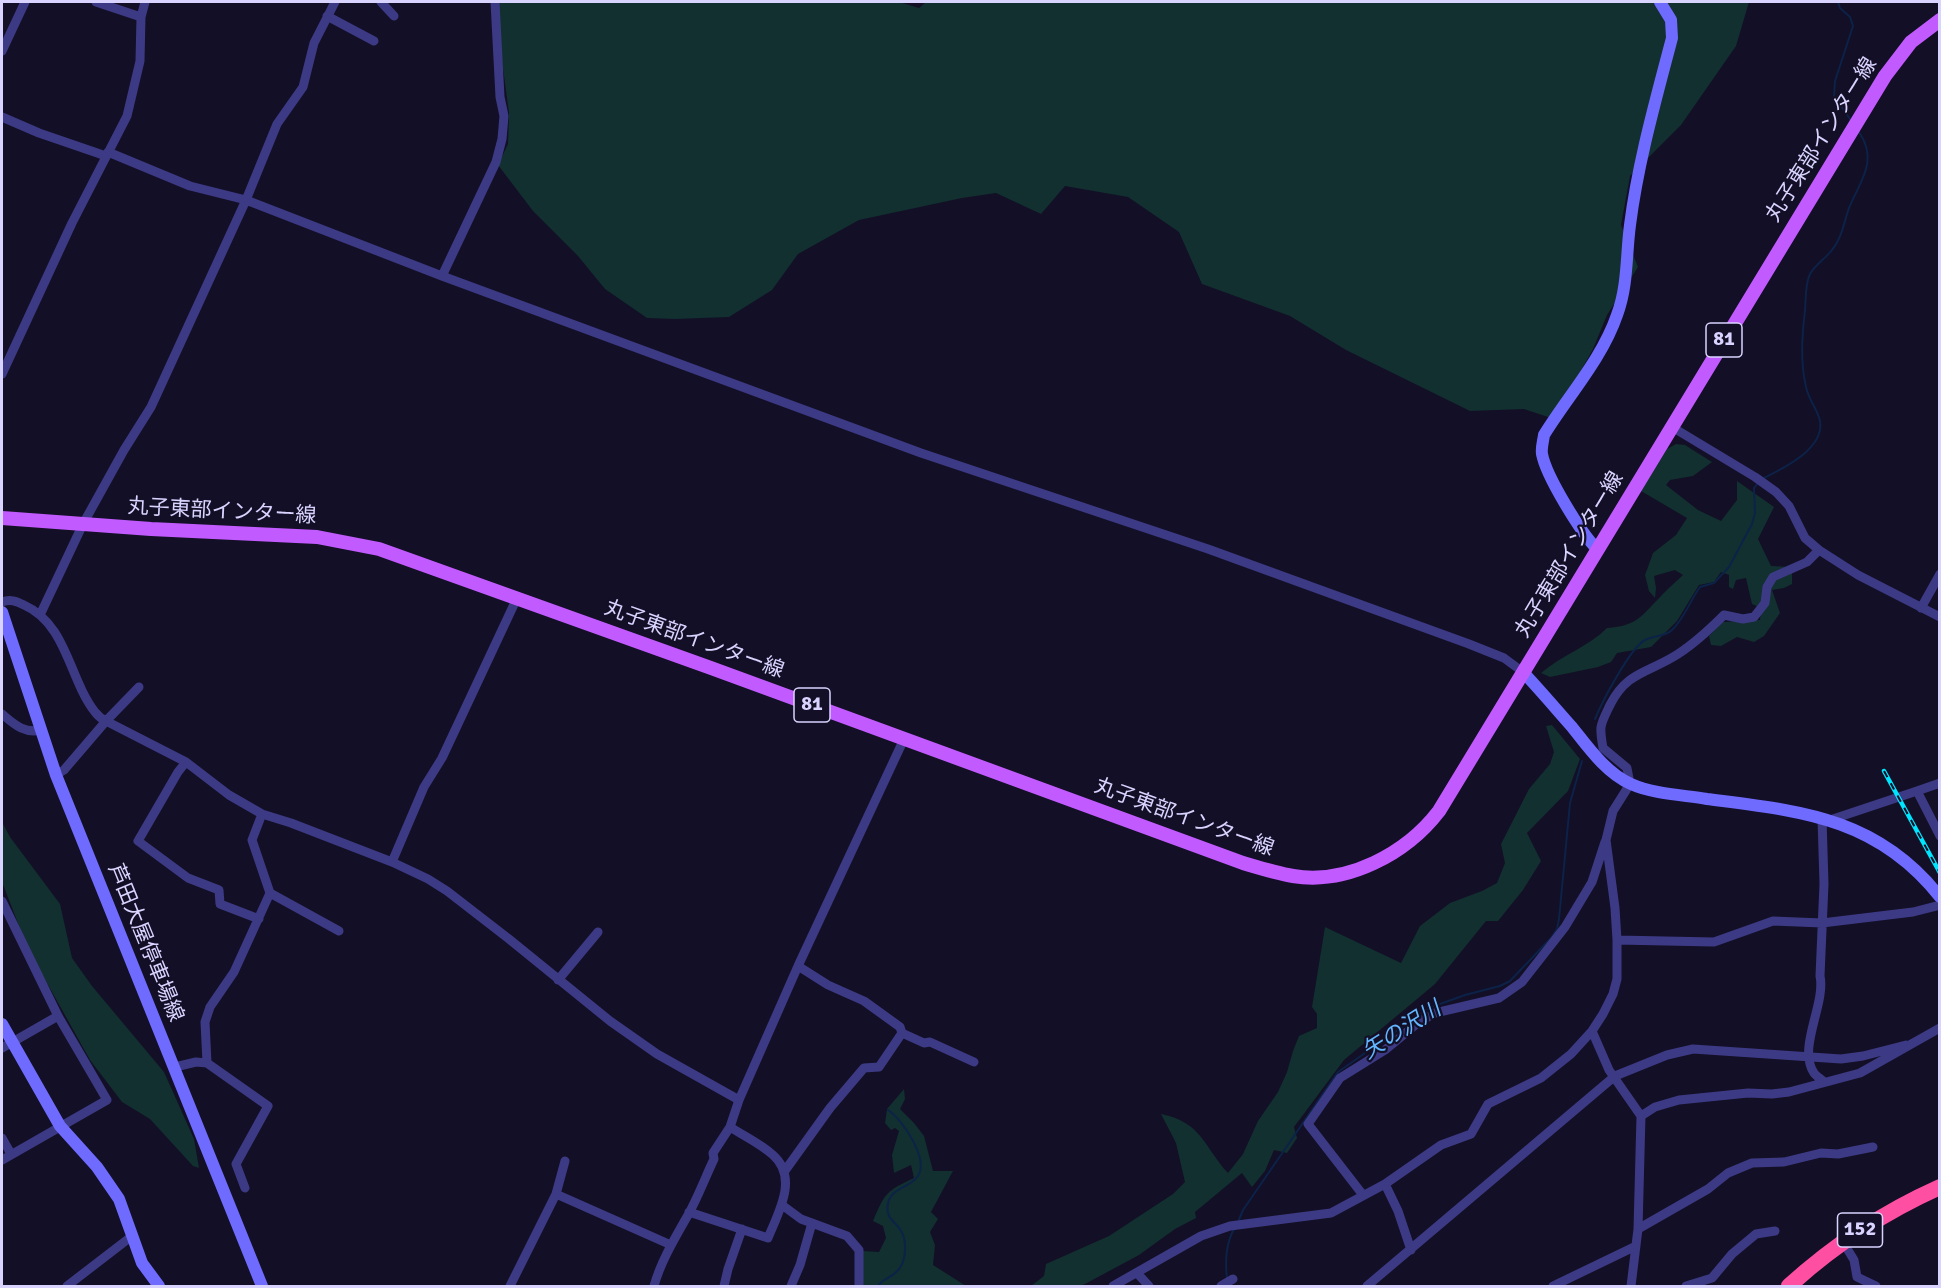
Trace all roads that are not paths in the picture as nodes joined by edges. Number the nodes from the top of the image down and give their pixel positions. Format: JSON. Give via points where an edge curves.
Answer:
{"nodes":[{"id":1,"x":25,"y":2,"type":"edge"},
{"id":2,"x":96,"y":2,"type":"edge"},
{"id":3,"x":144,"y":2,"type":"edge"},
{"id":4,"x":335,"y":2,"type":"edge"},
{"id":5,"x":381,"y":2,"type":"edge"},
{"id":6,"x":495,"y":2,"type":"edge"},
{"id":7,"x":1660,"y":2,"type":"edge"},
{"id":8,"x":327,"y":16,"type":"junction"},
{"id":9,"x":394,"y":16,"type":"dead end"},
{"id":10,"x":141,"y":17,"type":"junction"},
{"id":11,"x":1940,"y":20,"type":"edge"},
{"id":12,"x":374,"y":41,"type":"dead end"},
{"id":13,"x":2,"y":51,"type":"edge"},
{"id":14,"x":2,"y":117,"type":"edge"},
{"id":15,"x":107,"y":154,"type":"junction"},
{"id":16,"x":246,"y":200,"type":"junction"},
{"id":17,"x":442,"y":276,"type":"junction"},
{"id":18,"x":2,"y":374,"type":"edge"},
{"id":19,"x":1672,"y":427,"type":"junction"},
{"id":20,"x":2,"y":518,"type":"edge"},
{"id":21,"x":83,"y":524,"type":"junction"},
{"id":22,"x":1598,"y":549,"type":"junction"},
{"id":23,"x":1819,"y":550,"type":"junction"},
{"id":24,"x":1940,"y":574,"type":"edge"},
{"id":25,"x":517,"y":598,"type":"junction"},
{"id":26,"x":2,"y":602,"type":"edge"},
{"id":27,"x":1921,"y":608,"type":"junction"},
{"id":28,"x":2,"y":612,"type":"edge"},
{"id":29,"x":40,"y":615,"type":"junction"},
{"id":30,"x":1940,"y":617,"type":"edge"},
{"id":31,"x":4,"y":626,"type":"edge"},
{"id":32,"x":1523,"y":672,"type":"junction"},
{"id":33,"x":139,"y":687,"type":"dead end"},
{"id":34,"x":2,"y":714,"type":"edge"},
{"id":35,"x":106,"y":721,"type":"junction"},
{"id":36,"x":41,"y":730,"type":"junction"},
{"id":37,"x":904,"y":739,"type":"junction"},
{"id":38,"x":186,"y":762,"type":"junction"},
{"id":39,"x":56,"y":775,"type":"junction"},
{"id":40,"x":1940,"y":783,"type":"edge"},
{"id":41,"x":1630,"y":784,"type":"junction"},
{"id":42,"x":1917,"y":791,"type":"junction"},
{"id":43,"x":262,"y":814,"type":"junction"},
{"id":44,"x":1826,"y":819,"type":"junction"},
{"id":45,"x":1940,"y":836,"type":"edge"},
{"id":46,"x":1605,"y":840,"type":"junction"},
{"id":47,"x":392,"y":862,"type":"junction"},
{"id":48,"x":270,"y":893,"type":"junction"},
{"id":49,"x":1940,"y":897,"type":"edge"},
{"id":50,"x":2,"y":901,"type":"edge"},
{"id":51,"x":1940,"y":905,"type":"edge"},
{"id":52,"x":258,"y":919,"type":"junction"},
{"id":53,"x":1822,"y":923,"type":"junction"},
{"id":54,"x":339,"y":931,"type":"dead end"},
{"id":55,"x":598,"y":932,"type":"dead end"},
{"id":56,"x":1617,"y":940,"type":"junction"},
{"id":57,"x":798,"y":966,"type":"junction"},
{"id":58,"x":558,"y":980,"type":"junction"},
{"id":59,"x":58,"y":1016,"type":"junction"},
{"id":60,"x":2,"y":1024,"type":"edge"},
{"id":61,"x":1940,"y":1028,"type":"edge"},
{"id":62,"x":1592,"y":1031,"type":"junction"},
{"id":63,"x":902,"y":1034,"type":"junction"},
{"id":64,"x":7,"y":1045,"type":"edge"},
{"id":65,"x":1906,"y":1045,"type":"junction"},
{"id":66,"x":1808,"y":1057,"type":"junction"},
{"id":67,"x":974,"y":1062,"type":"dead end"},
{"id":68,"x":207,"y":1063,"type":"junction"},
{"id":69,"x":175,"y":1067,"type":"junction"},
{"id":70,"x":1615,"y":1076,"type":"junction"},
{"id":71,"x":1824,"y":1082,"type":"junction"},
{"id":72,"x":739,"y":1100,"type":"junction"},
{"id":73,"x":1641,"y":1116,"type":"junction"},
{"id":74,"x":60,"y":1126,"type":"junction"},
{"id":75,"x":730,"y":1127,"type":"junction"},
{"id":76,"x":2,"y":1138,"type":"edge"},
{"id":77,"x":1873,"y":1147,"type":"dead end"},
{"id":78,"x":11,"y":1154,"type":"junction"},
{"id":79,"x":2,"y":1160,"type":"edge"},
{"id":80,"x":565,"y":1161,"type":"dead end"},
{"id":81,"x":784,"y":1172,"type":"junction"},
{"id":82,"x":1385,"y":1184,"type":"junction"},
{"id":83,"x":1940,"y":1187,"type":"edge"},
{"id":84,"x":245,"y":1188,"type":"dead end"},
{"id":85,"x":556,"y":1194,"type":"junction"},
{"id":86,"x":1363,"y":1195,"type":"junction"},
{"id":87,"x":782,"y":1204,"type":"junction"},
{"id":88,"x":689,"y":1212,"type":"junction"},
{"id":89,"x":812,"y":1222,"type":"junction"},
{"id":90,"x":742,"y":1229,"type":"junction"},
{"id":91,"x":1638,"y":1229,"type":"junction"},
{"id":92,"x":1775,"y":1230,"type":"dead end"},
{"id":93,"x":132,"y":1236,"type":"junction"},
{"id":94,"x":1843,"y":1242,"type":"junction"},
{"id":95,"x":671,"y":1245,"type":"junction"},
{"id":96,"x":1636,"y":1246,"type":"junction"},
{"id":97,"x":1411,"y":1250,"type":"junction"},
{"id":98,"x":1137,"y":1273,"type":"junction"},
{"id":99,"x":1379,"y":1283,"type":"edge"},
{"id":100,"x":67,"y":1287,"type":"edge"},
{"id":101,"x":159,"y":1287,"type":"edge"},
{"id":102,"x":262,"y":1287,"type":"edge"},
{"id":103,"x":510,"y":1287,"type":"edge"},
{"id":104,"x":654,"y":1287,"type":"edge"},
{"id":105,"x":724,"y":1287,"type":"edge"},
{"id":106,"x":791,"y":1287,"type":"edge"},
{"id":107,"x":859,"y":1287,"type":"edge"},
{"id":108,"x":1113,"y":1287,"type":"edge"},
{"id":109,"x":1149,"y":1287,"type":"edge"},
{"id":110,"x":1367,"y":1287,"type":"edge"},
{"id":111,"x":1553,"y":1287,"type":"edge"},
{"id":112,"x":1630,"y":1287,"type":"edge"},
{"id":113,"x":1686,"y":1287,"type":"edge"},
{"id":114,"x":1789,"y":1287,"type":"edge"},
{"id":115,"x":1876,"y":1287,"type":"edge"}],
"edges":[{"from":1,"to":13,"type":"street"},
{"from":2,"to":10,"type":"street"},
{"from":3,"to":10,"type":"street"},
{"from":4,"to":8,"type":"street"},
{"from":5,"to":9,"type":"street"},
{"from":6,"to":17,"type":"street","via":[[504,116],[502,139],[496,162]]},
{"from":7,"to":22,"type":"street","via":[[1671,20],[1672,38],[1640,169],[1621,304],[1602,346],[1544,435],[1542,452],[1546,467],[1579,527]]},
{"from":8,"to":12,"type":"street"},
{"from":8,"to":16,"type":"street","via":[[314,43],[303,87],[277,124]]},
{"from":10,"to":15,"type":"street","via":[[140,61],[127,116]]},
{"from":11,"to":19,"type":"main road","name":"丸子東部インター線","number":"81","via":[[1911,42],[1885,76]]},
{"from":14,"to":15,"type":"street"},
{"from":15,"to":16,"type":"street","via":[[190,186]]},
{"from":15,"to":18,"type":"street"},
{"from":16,"to":17,"type":"street"},
{"from":16,"to":21,"type":"street","via":[[151,407]]},
{"from":17,"to":32,"type":"street","via":[[921,453],[1208,549],[1469,644],[1504,658]]},
{"from":19,"to":22,"type":"main road","name":"丸子東部インター線","number":"81"},
{"from":19,"to":23,"type":"street","via":[[1776,492],[1789,506],[1805,538]]},
{"from":20,"to":21,"type":"main road","name":"丸子東部インター線","number":"81"},
{"from":21,"to":25,"type":"main road","name":"丸子東部インター線","number":"81","via":[[317,537],[398,555]]},
{"from":21,"to":29,"type":"street"},
{"from":22,"to":32,"type":"main road","name":"丸子東部インター線","number":"81"},
{"from":23,"to":27,"type":"street"},
{"from":23,"to":41,"type":"street","via":[[1807,562],[1773,577],[1767,587],[1766,603],[1754,617],[1724,615],[1678,654],[1623,684],[1600,726],[1603,748],[1627,768]]},
{"from":24,"to":27,"type":"street"},
{"from":25,"to":37,"type":"main road","name":"丸子東部インター線","number":"81"},
{"from":25,"to":47,"type":"street","via":[[442,758],[424,787]]},
{"from":26,"to":29,"type":"street","via":[[21,603]]},
{"from":27,"to":30,"type":"street"},
{"from":28,"to":31,"type":"street","name":"芦田大屋停車場線"},
{"from":29,"to":35,"type":"street","via":[[65,650],[96,714]]},
{"from":31,"to":36,"type":"street","name":"芦田大屋停車場線"},
{"from":32,"to":37,"type":"main road","name":"丸子東部インター線","number":"81","via":[[1426,827],[1380,860],[1325,876],[1294,876],[1264,870]]},
{"from":32,"to":41,"type":"street","via":[[1610,770]]},
{"from":33,"to":35,"type":"street"},
{"from":34,"to":36,"type":"street","via":[[24,730]]},
{"from":35,"to":38,"type":"street"},
{"from":35,"to":39,"type":"street"},
{"from":36,"to":39,"type":"street","name":"芦田大屋停車場線"},
{"from":37,"to":57,"type":"street"},
{"from":38,"to":43,"type":"street"},
{"from":38,"to":52,"type":"street","via":[[138,841],[188,878],[219,890],[220,904]]},
{"from":39,"to":69,"type":"street","name":"芦田大屋停車場線"},
{"from":40,"to":42,"type":"street"},
{"from":41,"to":44,"type":"street"},
{"from":41,"to":46,"type":"street","via":[[1613,810]]},
{"from":42,"to":44,"type":"street"},
{"from":42,"to":45,"type":"street"},
{"from":43,"to":47,"type":"street"},
{"from":43,"to":48,"type":"street","via":[[252,840]]},
{"from":44,"to":49,"type":"street","via":[[1892,850]]},
{"from":44,"to":53,"type":"street"},
{"from":46,"to":56,"type":"street"},
{"from":46,"to":86,"type":"street","via":[[1592,882],[1565,927],[1522,982],[1499,998],[1435,1013],[1419,1022],[1385,1050],[1340,1078],[1308,1124]]},
{"from":47,"to":58,"type":"street","via":[[447,891]]},
{"from":48,"to":52,"type":"street"},
{"from":48,"to":54,"type":"street"},
{"from":50,"to":59,"type":"street"},
{"from":51,"to":53,"type":"street"},
{"from":52,"to":68,"type":"street","via":[[234,972],[210,1007],[205,1022]]},
{"from":53,"to":56,"type":"street","via":[[1773,921],[1714,942]]},
{"from":53,"to":66,"type":"street","via":[[1822,987]]},
{"from":55,"to":58,"type":"street"},
{"from":56,"to":62,"type":"street","via":[[1613,994]]},
{"from":57,"to":63,"type":"street","via":[[828,985],[864,1000],[900,1027]]},
{"from":57,"to":72,"type":"street"},
{"from":58,"to":72,"type":"street","via":[[657,1054]]},
{"from":59,"to":64,"type":"street"},
{"from":59,"to":74,"type":"street","via":[[107,1100]]},
{"from":60,"to":64,"type":"street"},
{"from":61,"to":65,"type":"street"},
{"from":62,"to":70,"type":"street"},
{"from":62,"to":82,"type":"street","via":[[1541,1078],[1488,1104],[1471,1134],[1442,1145]]},
{"from":63,"to":67,"type":"street"},
{"from":63,"to":81,"type":"street","via":[[879,1066],[864,1068]]},
{"from":64,"to":74,"type":"street"},
{"from":65,"to":66,"type":"street","via":[[1841,1059]]},
{"from":65,"to":71,"type":"street","via":[[1860,1072]]},
{"from":66,"to":70,"type":"street","via":[[1693,1049],[1645,1062]]},
{"from":66,"to":71,"type":"street","via":[[1813,1072]]},
{"from":68,"to":69,"type":"street"},
{"from":68,"to":84,"type":"street","via":[[268,1106],[236,1164]]},
{"from":69,"to":102,"type":"street","name":"芦田大屋停車場線"},
{"from":70,"to":73,"type":"street"},
{"from":70,"to":97,"type":"street"},
{"from":71,"to":73,"type":"street","via":[[1789,1092],[1679,1100]]},
{"from":72,"to":75,"type":"street"},
{"from":73,"to":91,"type":"street"},
{"from":74,"to":78,"type":"street"},
{"from":74,"to":93,"type":"street","via":[[97,1167],[119,1199]]},
{"from":75,"to":81,"type":"street","via":[[774,1156]]},
{"from":75,"to":88,"type":"street","via":[[713,1153],[714,1160]]},
{"from":76,"to":78,"type":"street"},
{"from":77,"to":91,"type":"street","via":[[1784,1162],[1752,1163],[1728,1173],[1708,1189]]},
{"from":78,"to":79,"type":"street"},
{"from":80,"to":85,"type":"street"},
{"from":81,"to":87,"type":"street","via":[[786,1192]]},
{"from":82,"to":86,"type":"street"},
{"from":82,"to":97,"type":"street"},
{"from":83,"to":94,"type":"highway","number":"152","via":[[1881,1216]]},
{"from":85,"to":95,"type":"street"},
{"from":85,"to":103,"type":"street"},
{"from":86,"to":98,"type":"street","via":[[1331,1213],[1230,1226],[1201,1236]]},
{"from":87,"to":89,"type":"street","via":[[801,1219]]},
{"from":87,"to":90,"type":"street","via":[[768,1238]]},
{"from":88,"to":90,"type":"street"},
{"from":88,"to":95,"type":"street"},
{"from":89,"to":106,"type":"street"},
{"from":89,"to":107,"type":"street","via":[[847,1236],[859,1250]]},
{"from":90,"to":105,"type":"street"},
{"from":91,"to":96,"type":"street"},
{"from":92,"to":113,"type":"street","via":[[1756,1234],[1712,1278]]},
{"from":93,"to":100,"type":"street"},
{"from":93,"to":101,"type":"street","via":[[142,1263]]},
{"from":94,"to":114,"type":"highway","number":"152"},
{"from":94,"to":115,"type":"street","via":[[1854,1260],[1857,1277]]},
{"from":95,"to":104,"type":"street"},
{"from":96,"to":111,"type":"street"},
{"from":96,"to":112,"type":"street"},
{"from":97,"to":99,"type":"street"},
{"from":98,"to":108,"type":"street"},
{"from":98,"to":109,"type":"street"},
{"from":99,"to":110,"type":"street"}]}
